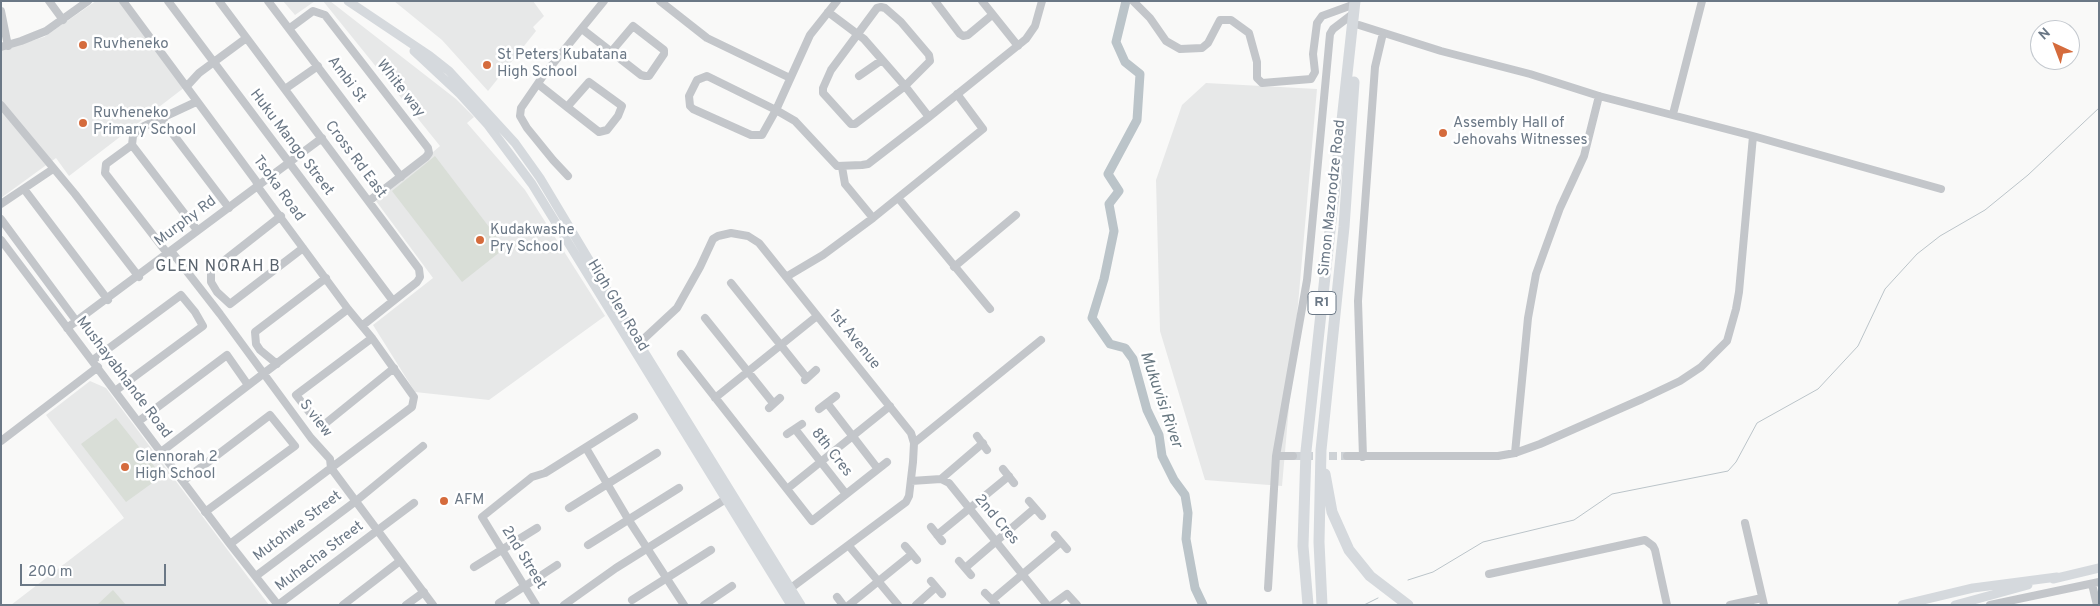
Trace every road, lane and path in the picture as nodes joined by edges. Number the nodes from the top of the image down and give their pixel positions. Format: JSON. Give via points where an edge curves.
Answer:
{"nodes":[{"id":1,"x":49,"y":1,"type":"edge"},
{"id":2,"x":88,"y":1,"type":"edge"},
{"id":3,"x":123,"y":1,"type":"edge"},
{"id":4,"x":168,"y":1,"type":"edge"},
{"id":5,"x":219,"y":1,"type":"edge"},
{"id":6,"x":268,"y":1,"type":"edge"},
{"id":7,"x":348,"y":1,"type":"edge"},
{"id":8,"x":604,"y":1,"type":"edge"},
{"id":9,"x":660,"y":1,"type":"edge"},
{"id":10,"x":837,"y":1,"type":"edge"},
{"id":11,"x":935,"y":1,"type":"edge"},
{"id":12,"x":982,"y":1,"type":"edge"},
{"id":13,"x":1042,"y":1,"type":"edge"},
{"id":14,"x":1133,"y":1,"type":"edge"},
{"id":15,"x":1702,"y":1,"type":"edge"},
{"id":16,"x":1357,"y":5,"type":"edge"},
{"id":17,"x":1,"y":11,"type":"edge"},
{"id":18,"x":828,"y":12,"type":"junction"},
{"id":19,"x":992,"y":15,"type":"junction"},
{"id":20,"x":63,"y":20,"type":"junction"},
{"id":21,"x":1359,"y":25,"type":"junction"},
{"id":22,"x":290,"y":28,"type":"junction"},
{"id":23,"x":582,"y":29,"type":"junction"},
{"id":24,"x":1383,"y":33,"type":"junction"},
{"id":25,"x":858,"y":34,"type":"junction"},
{"id":26,"x":245,"y":39,"type":"junction"},
{"id":27,"x":1018,"y":46,"type":"junction"},
{"id":28,"x":5,"y":47,"type":"edge"},
{"id":29,"x":612,"y":52,"type":"junction"},
{"id":30,"x":882,"y":60,"type":"junction"},
{"id":31,"x":214,"y":64,"type":"junction"},
{"id":32,"x":318,"y":66,"type":"junction"},
{"id":33,"x":859,"y":76,"type":"dead end"},
{"id":34,"x":790,"y":78,"type":"junction"},
{"id":35,"x":538,"y":84,"type":"junction"},
{"id":36,"x":187,"y":86,"type":"junction"},
{"id":37,"x":905,"y":86,"type":"junction"},
{"id":38,"x":285,"y":90,"type":"junction"},
{"id":39,"x":956,"y":94,"type":"junction"},
{"id":40,"x":1599,"y":96,"type":"junction"},
{"id":41,"x":196,"y":102,"type":"junction"},
{"id":42,"x":1,"y":104,"type":"edge"},
{"id":43,"x":566,"y":107,"type":"junction"},
{"id":44,"x":776,"y":110,"type":"junction"},
{"id":45,"x":1673,"y":114,"type":"junction"},
{"id":46,"x":929,"y":117,"type":"junction"},
{"id":47,"x":160,"y":118,"type":"junction"},
{"id":48,"x":1753,"y":136,"type":"junction"},
{"id":49,"x":322,"y":138,"type":"junction"},
{"id":50,"x":132,"y":145,"type":"junction"},
{"id":51,"x":290,"y":163,"type":"junction"},
{"id":52,"x":842,"y":167,"type":"junction"},
{"id":53,"x":53,"y":168,"type":"junction"},
{"id":54,"x":568,"y":176,"type":"dead end"},
{"id":55,"x":401,"y":177,"type":"junction"},
{"id":56,"x":258,"y":187,"type":"junction"},
{"id":57,"x":24,"y":189,"type":"junction"},
{"id":58,"x":1941,"y":189,"type":"dead end"},
{"id":59,"x":899,"y":198,"type":"junction"},
{"id":60,"x":369,"y":201,"type":"junction"},
{"id":61,"x":1,"y":204,"type":"edge"},
{"id":62,"x":229,"y":208,"type":"junction"},
{"id":63,"x":1016,"y":215,"type":"dead end"},
{"id":64,"x":281,"y":216,"type":"junction"},
{"id":65,"x":873,"y":218,"type":"junction"},
{"id":66,"x":1,"y":220,"type":"edge"},
{"id":67,"x":197,"y":230,"type":"junction"},
{"id":68,"x":1,"y":240,"type":"edge"},
{"id":69,"x":303,"y":248,"type":"junction"},
{"id":70,"x":169,"y":252,"type":"junction"},
{"id":71,"x":954,"y":266,"type":"junction"},
{"id":72,"x":138,"y":277,"type":"junction"},
{"id":73,"x":786,"y":277,"type":"junction"},
{"id":74,"x":326,"y":278,"type":"junction"},
{"id":75,"x":731,"y":283,"type":"dead end"},
{"id":76,"x":108,"y":300,"type":"junction"},
{"id":77,"x":393,"y":301,"type":"junction"},
{"id":78,"x":348,"y":309,"type":"junction"},
{"id":79,"x":990,"y":309,"type":"dead end"},
{"id":80,"x":817,"y":316,"type":"junction"},
{"id":81,"x":705,"y":318,"type":"dead end"},
{"id":82,"x":77,"y":322,"type":"junction"},
{"id":83,"x":363,"y":325,"type":"junction"},
{"id":84,"x":68,"y":328,"type":"junction"},
{"id":85,"x":372,"y":338,"type":"junction"},
{"id":86,"x":1041,"y":340,"type":"dead end"},
{"id":87,"x":781,"y":345,"type":"junction"},
{"id":88,"x":636,"y":347,"type":"junction"},
{"id":89,"x":681,"y":354,"type":"dead end"},
{"id":90,"x":93,"y":360,"type":"junction"},
{"id":91,"x":277,"y":364,"type":"junction"},
{"id":92,"x":98,"y":367,"type":"junction"},
{"id":93,"x":394,"y":368,"type":"junction"},
{"id":94,"x":816,"y":370,"type":"dead end"},
{"id":95,"x":748,"y":371,"type":"junction"},
{"id":96,"x":263,"y":375,"type":"junction"},
{"id":97,"x":248,"y":385,"type":"junction"},
{"id":98,"x":115,"y":391,"type":"junction"},
{"id":99,"x":836,"y":396,"type":"dead end"},
{"id":100,"x":715,"y":398,"type":"junction"},
{"id":101,"x":780,"y":398,"type":"dead end"},
{"id":102,"x":827,"y":403,"type":"junction"},
{"id":103,"x":890,"y":406,"type":"junction"},
{"id":104,"x":819,"y":409,"type":"dead end"},
{"id":105,"x":634,"y":417,"type":"dead end"},
{"id":106,"x":138,"y":421,"type":"junction"},
{"id":107,"x":802,"y":424,"type":"dead end"},
{"id":108,"x":795,"y":429,"type":"junction"},
{"id":109,"x":787,"y":434,"type":"dead end"},
{"id":110,"x":853,"y":435,"type":"junction"},
{"id":111,"x":977,"y":436,"type":"dead end"},
{"id":112,"x":1,"y":441,"type":"edge"},
{"id":113,"x":914,"y":443,"type":"junction"},
{"id":114,"x":423,"y":446,"type":"dead end"},
{"id":115,"x":586,"y":448,"type":"junction"},
{"id":116,"x":1321,"y":450,"type":"junction"},
{"id":117,"x":161,"y":452,"type":"junction"},
{"id":118,"x":657,"y":452,"type":"dead end"},
{"id":119,"x":1515,"y":453,"type":"junction"},
{"id":120,"x":1276,"y":456,"type":"junction"},
{"id":121,"x":1293,"y":456,"type":"tunnel mouth"},
{"id":122,"x":1346,"y":456,"type":"tunnel mouth"},
{"id":123,"x":1363,"y":457,"type":"junction"},
{"id":124,"x":820,"y":462,"type":"junction"},
{"id":125,"x":887,"y":462,"type":"dead end"},
{"id":126,"x":331,"y":468,"type":"junction"},
{"id":127,"x":878,"y":469,"type":"junction"},
{"id":128,"x":1003,"y":469,"type":"dead end"},
{"id":129,"x":941,"y":479,"type":"junction"},
{"id":130,"x":911,"y":480,"type":"junction"},
{"id":131,"x":183,"y":481,"type":"junction"},
{"id":132,"x":608,"y":484,"type":"junction"},
{"id":133,"x":679,"y":488,"type":"dead end"},
{"id":134,"x":787,"y":489,"type":"junction"},
{"id":135,"x":846,"y":494,"type":"junction"},
{"id":136,"x":729,"y":497,"type":"junction"},
{"id":137,"x":356,"y":501,"type":"junction"},
{"id":138,"x":1029,"y":501,"type":"dead end"},
{"id":139,"x":414,"y":503,"type":"dead end"},
{"id":140,"x":569,"y":508,"type":"dead end"},
{"id":141,"x":969,"y":508,"type":"junction"},
{"id":142,"x":1035,"y":508,"type":"junction"},
{"id":143,"x":206,"y":512,"type":"junction"},
{"id":144,"x":1042,"y":516,"type":"dead end"},
{"id":145,"x":628,"y":520,"type":"junction"},
{"id":146,"x":1745,"y":523,"type":"dead end"},
{"id":147,"x":537,"y":528,"type":"dead end"},
{"id":148,"x":931,"y":528,"type":"dead end"},
{"id":149,"x":378,"y":530,"type":"junction"},
{"id":150,"x":1056,"y":535,"type":"dead end"},
{"id":151,"x":997,"y":541,"type":"junction"},
{"id":152,"x":1061,"y":542,"type":"junction"},
{"id":153,"x":230,"y":544,"type":"junction"},
{"id":154,"x":589,"y":546,"type":"dead end"},
{"id":155,"x":850,"y":546,"type":"junction"},
{"id":156,"x":905,"y":546,"type":"dead end"},
{"id":157,"x":647,"y":548,"type":"junction"},
{"id":158,"x":1067,"y":549,"type":"dead end"},
{"id":159,"x":711,"y":550,"type":"dead end"},
{"id":160,"x":503,"y":551,"type":"junction"},
{"id":161,"x":400,"y":561,"type":"junction"},
{"id":162,"x":959,"y":561,"type":"dead end"},
{"id":163,"x":557,"y":565,"type":"dead end"},
{"id":164,"x":474,"y":567,"type":"dead end"},
{"id":165,"x":965,"y":568,"type":"junction"},
{"id":166,"x":2099,"y":568,"type":"edge"},
{"id":167,"x":1023,"y":574,"type":"junction"},
{"id":168,"x":1489,"y":574,"type":"dead end"},
{"id":169,"x":971,"y":575,"type":"dead end"},
{"id":170,"x":256,"y":576,"type":"junction"},
{"id":171,"x":667,"y":577,"type":"junction"},
{"id":172,"x":2057,"y":577,"type":"junction"},
{"id":173,"x":879,"y":581,"type":"junction"},
{"id":174,"x":931,"y":581,"type":"dead end"},
{"id":175,"x":2095,"y":583,"type":"edge"},
{"id":176,"x":525,"y":586,"type":"junction"},
{"id":177,"x":732,"y":586,"type":"dead end"},
{"id":178,"x":936,"y":587,"type":"junction"},
{"id":179,"x":791,"y":588,"type":"junction"},
{"id":180,"x":1268,"y":588,"type":"dead end"},
{"id":181,"x":424,"y":592,"type":"junction"},
{"id":182,"x":985,"y":593,"type":"dead end"},
{"id":183,"x":942,"y":594,"type":"dead end"},
{"id":184,"x":837,"y":597,"type":"dead end"},
{"id":185,"x":632,"y":600,"type":"dead end"},
{"id":186,"x":1763,"y":601,"type":"edge"},
{"id":187,"x":994,"y":602,"type":"edge"},
{"id":188,"x":499,"y":603,"type":"dead end"},
{"id":189,"x":278,"y":605,"type":"edge"},
{"id":190,"x":343,"y":605,"type":"edge"},
{"id":191,"x":406,"y":605,"type":"edge"},
{"id":192,"x":433,"y":605,"type":"edge"},
{"id":193,"x":536,"y":605,"type":"edge"},
{"id":194,"x":564,"y":605,"type":"edge"},
{"id":195,"x":684,"y":605,"type":"edge"},
{"id":196,"x":704,"y":605,"type":"edge"},
{"id":197,"x":792,"y":605,"type":"edge"},
{"id":198,"x":801,"y":605,"type":"edge"},
{"id":199,"x":843,"y":605,"type":"edge"},
{"id":200,"x":849,"y":605,"type":"edge"},
{"id":201,"x":898,"y":605,"type":"edge"},
{"id":202,"x":916,"y":605,"type":"edge"},
{"id":203,"x":1047,"y":605,"type":"edge"},
{"id":204,"x":1052,"y":605,"type":"edge"},
{"id":205,"x":1077,"y":605,"type":"edge"},
{"id":206,"x":1308,"y":605,"type":"edge"},
{"id":207,"x":1322,"y":605,"type":"edge"},
{"id":208,"x":1408,"y":605,"type":"edge"},
{"id":209,"x":1667,"y":605,"type":"edge"},
{"id":210,"x":1730,"y":605,"type":"edge"},
{"id":211,"x":1902,"y":605,"type":"edge"},
{"id":212,"x":1955,"y":605,"type":"edge"},
{"id":213,"x":1990,"y":605,"type":"edge"},
{"id":214,"x":2097,"y":605,"type":"edge"}],
"edges":[{"from":1,"to":20,"type":"street"},
{"from":2,"to":20,"type":"street"},
{"from":3,"to":36,"type":"street","name":"Tsoka Road"},
{"from":4,"to":31,"type":"street","name":"Huku Mango Street"},
{"from":5,"to":26,"type":"street","name":"Cross Rd East"},
{"from":6,"to":22,"type":"street","name":"Ambi St"},
{"from":7,"to":88,"type":"main road","name":"High Glen Road","via":[[400,37],[460,94],[508,150]]},
{"from":8,"to":23,"type":"street"},
{"from":9,"to":34,"type":"street","via":[[706,38]]},
{"from":10,"to":18,"type":"street"},
{"from":11,"to":19,"type":"street","via":[[963,36],[968,36]]},
{"from":12,"to":19,"type":"street"},
{"from":13,"to":27,"type":"street","via":[[1031,34]]},
{"from":14,"to":16,"type":"street","via":[[1166,41],[1180,49],[1202,48],[1220,20],[1231,20],[1249,33],[1257,62],[1257,78],[1262,83],[1311,80],[1316,72],[1313,54],[1317,23],[1322,16]]},
{"from":15,"to":45,"type":"street"},
{"from":16,"to":21,"type":"highway","name":"Simon Mazorodze Road","number":"R1"},
{"from":16,"to":120,"type":"street","via":[[1330,34],[1307,280]]},
{"from":16,"to":206,"type":"highway","name":"Simon Mazorodze Road","number":"R1","via":[[1306,451],[1303,546]]},
{"from":17,"to":28,"type":"street"},
{"from":18,"to":25,"type":"street"},
{"from":18,"to":34,"type":"street","via":[[810,35]]},
{"from":19,"to":27,"type":"street"},
{"from":20,"to":28,"type":"street","via":[[36,36]]},
{"from":21,"to":24,"type":"street"},
{"from":21,"to":116,"type":"highway","name":"Simon Mazorodze Road","number":"R1","via":[[1344,227]]},
{"from":22,"to":32,"type":"street","name":"Ambi St"},
{"from":22,"to":55,"type":"street","name":"White way","via":[[313,11],[325,15],[428,148],[426,157]]},
{"from":23,"to":29,"type":"street"},
{"from":23,"to":35,"type":"street"},
{"from":24,"to":40,"type":"street"},
{"from":24,"to":123,"type":"street","via":[[1375,67],[1358,301]]},
{"from":25,"to":30,"type":"street"},
{"from":25,"to":37,"type":"street","via":[[880,7],[902,22],[929,55],[930,61]]},
{"from":25,"to":37,"type":"street","via":[[831,70],[823,88],[847,122],[855,124]]},
{"from":26,"to":31,"type":"street"},
{"from":26,"to":38,"type":"street","name":"Cross Rd East"},
{"from":27,"to":39,"type":"street"},
{"from":29,"to":29,"type":"street","via":[[645,76],[649,76],[664,54],[664,50],[633,26]]},
{"from":30,"to":33,"type":"street"},
{"from":30,"to":37,"type":"street"},
{"from":31,"to":36,"type":"street"},
{"from":31,"to":51,"type":"street","name":"Huku Mango Street"},
{"from":32,"to":38,"type":"street"},
{"from":32,"to":55,"type":"street","name":"Ambi St"},
{"from":34,"to":44,"type":"street"},
{"from":35,"to":43,"type":"street"},
{"from":35,"to":54,"type":"street","via":[[523,103],[520,116]]},
{"from":36,"to":41,"type":"street","name":"Tsoka Road"},
{"from":37,"to":46,"type":"street"},
{"from":38,"to":49,"type":"street","name":"Cross Rd East"},
{"from":39,"to":46,"type":"street"},
{"from":39,"to":59,"type":"street","via":[[983,129]]},
{"from":40,"to":45,"type":"street"},
{"from":40,"to":119,"type":"street","via":[[1584,156],[1560,208],[1536,274],[1528,318]]},
{"from":41,"to":47,"type":"street"},
{"from":41,"to":56,"type":"street","name":"Tsoka Road"},
{"from":42,"to":53,"type":"street"},
{"from":43,"to":43,"type":"street","via":[[598,132],[607,130],[622,109],[619,102],[589,82]]},
{"from":44,"to":44,"type":"street","via":[[707,76],[697,80],[689,96],[693,109],[759,136],[764,133]]},
{"from":44,"to":52,"type":"street","via":[[794,122],[834,164]]},
{"from":45,"to":48,"type":"street"},
{"from":46,"to":52,"type":"street","via":[[868,164]]},
{"from":47,"to":50,"type":"street","via":[[138,129]]},
{"from":47,"to":62,"type":"street"},
{"from":48,"to":58,"type":"street"},
{"from":48,"to":119,"type":"street","via":[[1739,292],[1729,336],[1723,346],[1680,381]]},
{"from":49,"to":51,"type":"street","name":"Murphy Rd"},
{"from":49,"to":60,"type":"street","name":"Cross Rd East"},
{"from":50,"to":67,"type":"street"},
{"from":50,"to":70,"type":"street","name":"S view","via":[[106,164],[105,173]]},
{"from":51,"to":56,"type":"street","name":"Murphy Rd"},
{"from":51,"to":77,"type":"street","name":"Huku Mango Street"},
{"from":52,"to":65,"type":"street","via":[[845,184]]},
{"from":53,"to":57,"type":"street"},
{"from":53,"to":72,"type":"street"},
{"from":55,"to":60,"type":"street","name":"White way"},
{"from":56,"to":62,"type":"street","name":"Murphy Rd"},
{"from":56,"to":64,"type":"street","name":"Tsoka Road"},
{"from":57,"to":61,"type":"street"},
{"from":57,"to":76,"type":"street"},
{"from":59,"to":65,"type":"street"},
{"from":59,"to":71,"type":"street"},
{"from":60,"to":77,"type":"street","name":"Cross Rd East","via":[[421,272],[417,282]]},
{"from":62,"to":67,"type":"street","name":"Murphy Rd"},
{"from":63,"to":71,"type":"street"},
{"from":64,"to":69,"type":"street","name":"Tsoka Road"},
{"from":64,"to":69,"type":"street","via":[[211,271],[213,286],[230,304]]},
{"from":65,"to":73,"type":"street","via":[[823,255]]},
{"from":66,"to":82,"type":"street"},
{"from":67,"to":70,"type":"street","name":"Murphy Rd"},
{"from":68,"to":84,"type":"street","name":"Mushayabhande Road"},
{"from":69,"to":74,"type":"street","name":"Tsoka Road"},
{"from":70,"to":72,"type":"street","name":"Murphy Rd"},
{"from":70,"to":96,"type":"street","name":"S view","via":[[220,314]]},
{"from":71,"to":79,"type":"street"},
{"from":72,"to":76,"type":"street","name":"Murphy Rd"},
{"from":73,"to":80,"type":"street","name":"1st Avenue"},
{"from":73,"to":88,"type":"street","name":"1st Avenue","via":[[752,238],[731,233],[718,236],[710,243],[677,308]]},
{"from":74,"to":78,"type":"street","name":"Tsoka Road"},
{"from":74,"to":91,"type":"street","via":[[255,332],[260,350]]},
{"from":75,"to":87,"type":"street"},
{"from":76,"to":82,"type":"street","name":"Murphy Rd"},
{"from":77,"to":83,"type":"street","name":"Cross Rd East"},
{"from":78,"to":83,"type":"street","name":"Tsoka Road"},
{"from":78,"to":91,"type":"street"},
{"from":80,"to":87,"type":"street"},
{"from":80,"to":103,"type":"street","name":"1st Avenue"},
{"from":81,"to":95,"type":"street"},
{"from":82,"to":84,"type":"street","name":"Murphy Rd"},
{"from":83,"to":85,"type":"street","name":"Tsoka Road"},
{"from":84,"to":90,"type":"street","name":"Mushayabhande Road"},
{"from":85,"to":93,"type":"street","name":"Tsoka Road"},
{"from":85,"to":93,"type":"street","via":[[296,395],[320,427]]},
{"from":86,"to":113,"type":"street"},
{"from":87,"to":94,"type":"street","via":[[805,379]]},
{"from":87,"to":95,"type":"street"},
{"from":88,"to":136,"type":"main road","name":"High Glen Road"},
{"from":89,"to":100,"type":"street"},
{"from":90,"to":92,"type":"street","name":"Mushayabhande Road"},
{"from":90,"to":98,"type":"street","via":[[181,295],[195,312],[202,326]]},
{"from":91,"to":96,"type":"street"},
{"from":92,"to":98,"type":"street","name":"Mushayabhande Road"},
{"from":92,"to":112,"type":"street"},
{"from":93,"to":126,"type":"street","name":"Tsoka Road","via":[[412,392],[412,407]]},
{"from":95,"to":100,"type":"street"},
{"from":95,"to":101,"type":"street","via":[[771,406]]},
{"from":96,"to":97,"type":"street"},
{"from":96,"to":126,"type":"street","name":"S view","via":[[330,459]]},
{"from":97,"to":106,"type":"street","via":[[227,355]]},
{"from":97,"to":117,"type":"street"},
{"from":98,"to":106,"type":"street","name":"Mushayabhande Road"},
{"from":99,"to":102,"type":"street"},
{"from":100,"to":134,"type":"street"},
{"from":102,"to":104,"type":"street"},
{"from":102,"to":110,"type":"street"},
{"from":103,"to":110,"type":"street"},
{"from":103,"to":113,"type":"street","name":"1st Avenue","via":[[911,433]]},
{"from":105,"to":115,"type":"street"},
{"from":106,"to":117,"type":"street","name":"Mushayabhande Road"},
{"from":107,"to":108,"type":"street"},
{"from":108,"to":109,"type":"street"},
{"from":108,"to":124,"type":"street","name":"8th Cres"},
{"from":110,"to":124,"type":"street"},
{"from":110,"to":127,"type":"street"},
{"from":111,"to":129,"type":"street","via":[[985,446]]},
{"from":113,"to":130,"type":"street"},
{"from":114,"to":137,"type":"street","name":"Mutohwe Street"},
{"from":115,"to":132,"type":"street"},
{"from":115,"to":160,"type":"street","name":"2nd Street","via":[[521,484],[482,517]]},
{"from":116,"to":207,"type":"highway","name":"Simon Mazorodze Road","number":"R1","via":[[1319,542]]},
{"from":116,"to":208,"type":"highway","via":[[1332,512],[1349,550],[1370,576]]},
{"from":117,"to":131,"type":"street","name":"Mushayabhande Road"},
{"from":118,"to":132,"type":"street"},
{"from":119,"to":123,"type":"street","via":[[1498,456]]},
{"from":120,"to":121,"type":"street"},
{"from":120,"to":180,"type":"street"},
{"from":122,"to":123,"type":"street"},
{"from":124,"to":134,"type":"street"},
{"from":124,"to":135,"type":"street","name":"8th Cres"},
{"from":125,"to":127,"type":"street"},
{"from":126,"to":137,"type":"street","name":"S view"},
{"from":126,"to":153,"type":"street"},
{"from":127,"to":135,"type":"street"},
{"from":128,"to":141,"type":"street","via":[[1012,480]]},
{"from":129,"to":130,"type":"street"},
{"from":129,"to":141,"type":"street","name":"2nd Cres","via":[[949,483]]},
{"from":130,"to":155,"type":"street","via":[[906,502]]},
{"from":131,"to":143,"type":"street","name":"Mushayabhande Road"},
{"from":131,"to":143,"type":"street","via":[[270,415],[295,446]]},
{"from":132,"to":140,"type":"street"},
{"from":132,"to":145,"type":"street"},
{"from":133,"to":145,"type":"street"},
{"from":134,"to":135,"type":"street","via":[[812,521]]},
{"from":136,"to":157,"type":"street"},
{"from":136,"to":179,"type":"main road","name":"High Glen Road"},
{"from":136,"to":197,"type":"main road","name":"High Glen Road"},
{"from":137,"to":149,"type":"street","name":"S view"},
{"from":137,"to":170,"type":"street","name":"Mutohwe Street"},
{"from":138,"to":142,"type":"street"},
{"from":139,"to":149,"type":"street","name":"Muhacha Street"},
{"from":141,"to":148,"type":"street","via":[[939,538]]},
{"from":141,"to":151,"type":"street","name":"2nd Cres"},
{"from":142,"to":144,"type":"street"},
{"from":142,"to":151,"type":"street"},
{"from":143,"to":153,"type":"street","name":"Mushayabhande Road"},
{"from":145,"to":154,"type":"street"},
{"from":145,"to":157,"type":"street"},
{"from":146,"to":186,"type":"street"},
{"from":147,"to":160,"type":"street"},
{"from":149,"to":161,"type":"street","name":"S view"},
{"from":149,"to":189,"type":"street","name":"Muhacha Street"},
{"from":150,"to":152,"type":"street"},
{"from":151,"to":165,"type":"street"},
{"from":151,"to":167,"type":"street","name":"2nd Cres"},
{"from":152,"to":158,"type":"street"},
{"from":152,"to":167,"type":"street"},
{"from":153,"to":170,"type":"street","name":"Mushayabhande Road"},
{"from":155,"to":173,"type":"street"},
{"from":155,"to":179,"type":"street"},
{"from":156,"to":173,"type":"street","via":[[914,557]]},
{"from":157,"to":171,"type":"street"},
{"from":157,"to":194,"type":"street"},
{"from":159,"to":171,"type":"street"},
{"from":160,"to":164,"type":"street"},
{"from":160,"to":176,"type":"street","name":"2nd Street"},
{"from":161,"to":181,"type":"street","name":"S view"},
{"from":161,"to":190,"type":"street"},
{"from":162,"to":165,"type":"street"},
{"from":163,"to":176,"type":"street"},
{"from":165,"to":169,"type":"street"},
{"from":166,"to":172,"type":"main road"},
{"from":167,"to":187,"type":"street"},
{"from":167,"to":203,"type":"street","name":"2nd Cres"},
{"from":168,"to":209,"type":"street","via":[[1645,540],[1655,550]]},
{"from":170,"to":189,"type":"street","name":"Mushayabhande Road"},
{"from":171,"to":185,"type":"street"},
{"from":171,"to":195,"type":"street"},
{"from":172,"to":211,"type":"main road","via":[[1973,588]]},
{"from":172,"to":212,"type":"main road"},
{"from":173,"to":200,"type":"street"},
{"from":173,"to":201,"type":"street"},
{"from":174,"to":178,"type":"street"},
{"from":175,"to":213,"type":"street"},
{"from":175,"to":214,"type":"street"},
{"from":176,"to":188,"type":"street"},
{"from":176,"to":193,"type":"street","name":"2nd Street"},
{"from":177,"to":196,"type":"street"},
{"from":178,"to":183,"type":"street"},
{"from":178,"to":202,"type":"street"},
{"from":179,"to":198,"type":"main road","name":"High Glen Road"},
{"from":181,"to":191,"type":"street"},
{"from":181,"to":192,"type":"street","name":"S view"},
{"from":182,"to":187,"type":"street"},
{"from":184,"to":199,"type":"street"},
{"from":186,"to":210,"type":"street"},
{"from":204,"to":205,"type":"street","via":[[1067,594]]}]}
